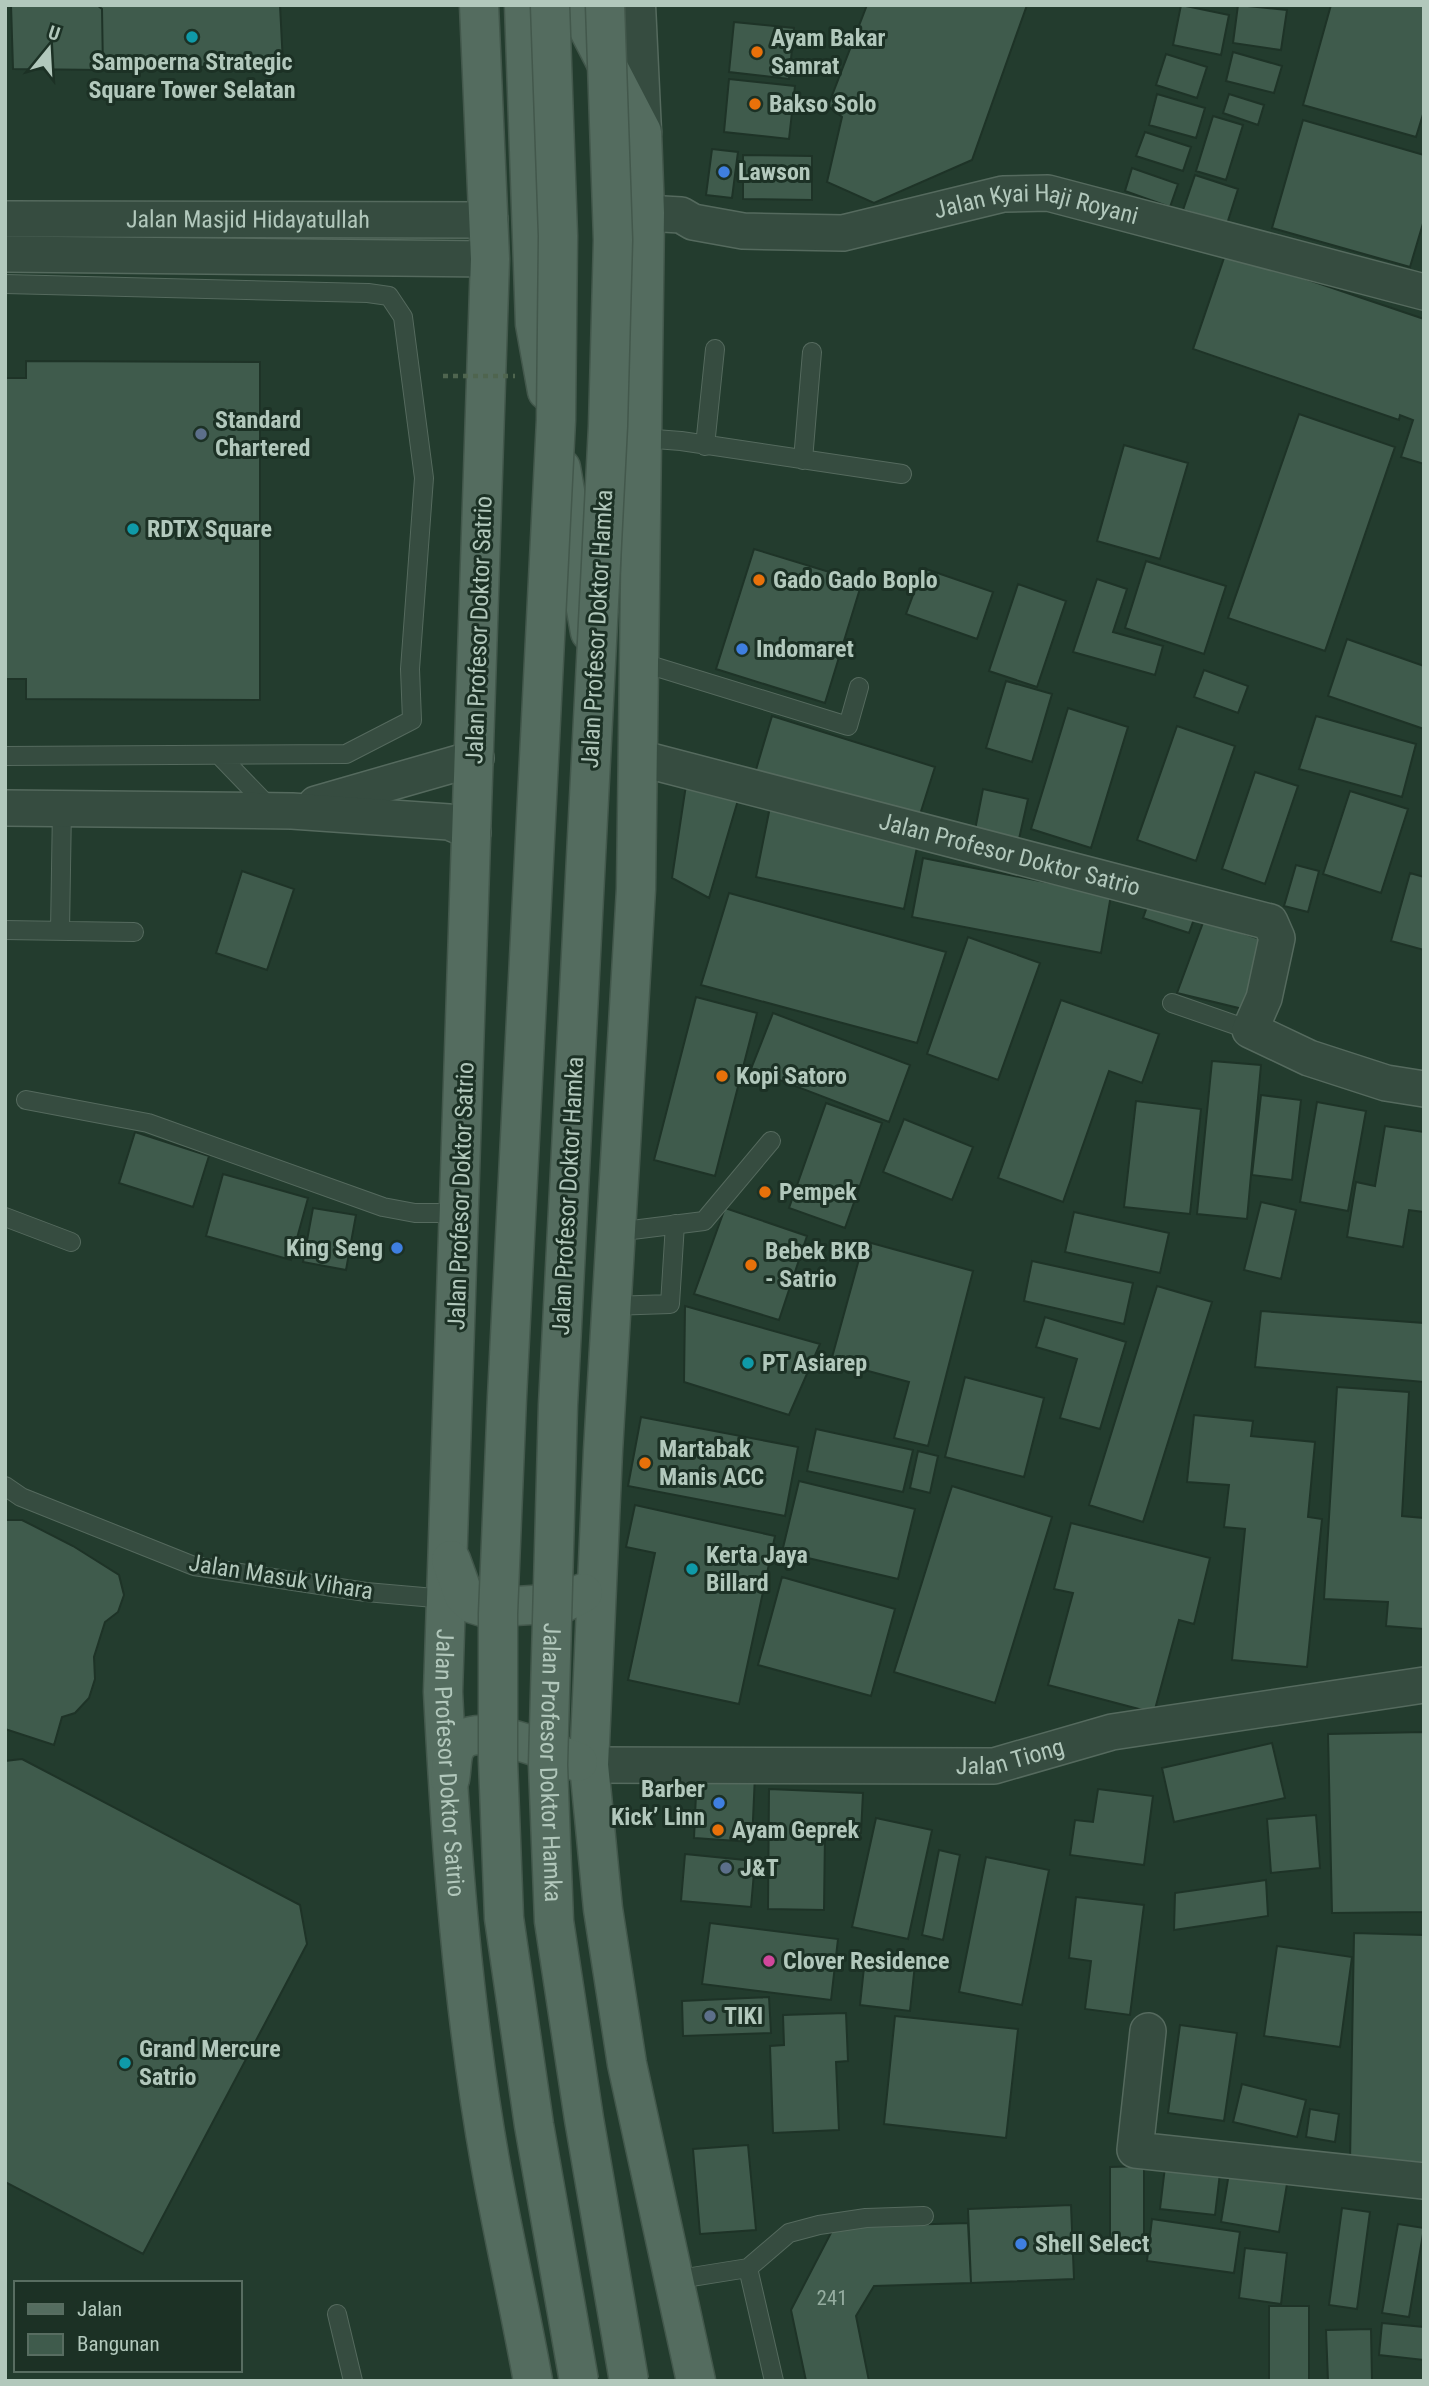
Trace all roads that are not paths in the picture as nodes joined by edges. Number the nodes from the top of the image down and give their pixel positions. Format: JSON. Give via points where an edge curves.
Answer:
{"nodes":[{"id":1,"x":479,"y":5,"type":"edge"},
{"id":2,"x":524,"y":5,"type":"edge"},
{"id":3,"x":550,"y":5,"type":"edge"},
{"id":4,"x":576,"y":5,"type":"edge"},
{"id":5,"x":605,"y":5,"type":"edge"},
{"id":6,"x":636,"y":5,"type":"edge"},
{"id":7,"x":642,"y":132,"type":"junction"},
{"id":8,"x":645,"y":213,"type":"junction"},
{"id":9,"x":5,"y":219,"type":"edge"},
{"id":10,"x":491,"y":220,"type":"junction"},
{"id":11,"x":5,"y":254,"type":"edge"},
{"id":12,"x":490,"y":259,"type":"junction"},
{"id":13,"x":5,"y":284,"type":"edge"},
{"id":14,"x":1424,"y":292,"type":"edge"},
{"id":15,"x":715,"y":349,"type":"dead end"},
{"id":16,"x":813,"y":352,"type":"dead end"},
{"id":17,"x":642,"y":438,"type":"junction"},
{"id":18,"x":705,"y":446,"type":"junction"},
{"id":19,"x":803,"y":460,"type":"junction"},
{"id":20,"x":902,"y":474,"type":"dead end"},
{"id":21,"x":640,"y":662,"type":"junction"},
{"id":22,"x":859,"y":687,"type":"dead end"},
{"id":23,"x":219,"y":755,"type":"junction"},
{"id":24,"x":5,"y":757,"type":"edge"},
{"id":25,"x":476,"y":758,"type":"junction"},
{"id":26,"x":639,"y":758,"type":"junction"},
{"id":27,"x":62,"y":807,"type":"junction"},
{"id":28,"x":5,"y":808,"type":"edge"},
{"id":29,"x":282,"y":810,"type":"junction"},
{"id":30,"x":473,"y":832,"type":"junction"},
{"id":31,"x":636,"y":889,"type":"junction"},
{"id":32,"x":5,"y":930,"type":"edge"},
{"id":33,"x":60,"y":931,"type":"junction"},
{"id":34,"x":134,"y":932,"type":"dead end"},
{"id":35,"x":1172,"y":1003,"type":"dead end"},
{"id":36,"x":1250,"y":1030,"type":"junction"},
{"id":37,"x":1424,"y":1089,"type":"edge"},
{"id":38,"x":26,"y":1100,"type":"dead end"},
{"id":39,"x":771,"y":1141,"type":"dead end"},
{"id":40,"x":460,"y":1213,"type":"junction"},
{"id":41,"x":5,"y":1217,"type":"edge"},
{"id":42,"x":675,"y":1224,"type":"junction"},
{"id":43,"x":616,"y":1232,"type":"junction"},
{"id":44,"x":71,"y":1242,"type":"dead end"},
{"id":45,"x":611,"y":1306,"type":"junction"},
{"id":46,"x":5,"y":1486,"type":"edge"},
{"id":47,"x":448,"y":1550,"type":"junction"},
{"id":48,"x":597,"y":1585,"type":"junction"},
{"id":49,"x":446,"y":1600,"type":"junction"},
{"id":50,"x":1424,"y":1685,"type":"edge"},
{"id":51,"x":589,"y":1765,"type":"junction"},
{"id":52,"x":448,"y":1788,"type":"junction"},
{"id":53,"x":1148,"y":2031,"type":"dead end"},
{"id":54,"x":1424,"y":2181,"type":"edge"},
{"id":55,"x":924,"y":2216,"type":"dead end"},
{"id":56,"x":748,"y":2268,"type":"junction"},
{"id":57,"x":673,"y":2280,"type":"junction"},
{"id":58,"x":337,"y":2314,"type":"dead end"},
{"id":59,"x":353,"y":2381,"type":"edge"},
{"id":60,"x":533,"y":2381,"type":"edge"},
{"id":61,"x":579,"y":2381,"type":"edge"},
{"id":62,"x":629,"y":2381,"type":"edge"},
{"id":63,"x":696,"y":2381,"type":"edge"},
{"id":64,"x":774,"y":2381,"type":"edge"}],
"edges":[{"from":1,"to":10,"type":"main road","name":"Jalan Profesor Doktor Satrio"},
{"from":2,"to":31,"type":"main road","via":[[535,324]]},
{"from":3,"to":61,"type":"main road","name":"Jalan Profesor Doktor Hamka","bridge":true,"via":[[558,236],[556,421],[507,1397],[498,1614],[498,1761],[505,1918],[534,2125]]},
{"from":4,"to":7,"type":"main road"},
{"from":5,"to":62,"type":"main road","name":"Jalan Profesor Doktor Hamka","bridge":true,"via":[[614,240],[608,426],[558,1405],[548,1765],[554,1921]]},
{"from":6,"to":7,"type":"street"},
{"from":7,"to":8,"type":"main road"},
{"from":8,"to":14,"type":"street","name":"Jalan Kyai Haji Royani","via":[[681,215],[693,222],[743,231],[843,233],[1003,194],[1048,193]]},
{"from":8,"to":17,"type":"main road"},
{"from":9,"to":10,"type":"street","name":"Jalan Masjid Hidayatullah"},
{"from":10,"to":12,"type":"main road","name":"Jalan Profesor Doktor Satrio"},
{"from":11,"to":12,"type":"street","name":"Jalan Masjid Hidayatullah"},
{"from":12,"to":25,"type":"main road","name":"Jalan Profesor Doktor Satrio"},
{"from":13,"to":23,"type":"lane","via":[[368,293],[389,296],[403,317],[424,478],[410,669],[412,720],[346,754]]},
{"from":15,"to":18,"type":"lane"},
{"from":16,"to":19,"type":"lane"},
{"from":17,"to":18,"type":"lane"},
{"from":17,"to":21,"type":"main road"},
{"from":18,"to":19,"type":"lane"},
{"from":19,"to":20,"type":"lane"},
{"from":21,"to":22,"type":"lane","via":[[848,726]]},
{"from":21,"to":26,"type":"main road"},
{"from":23,"to":24,"type":"lane"},
{"from":23,"to":29,"type":"lane"},
{"from":25,"to":29,"type":"street"},
{"from":25,"to":30,"type":"main road","name":"Jalan Profesor Doktor Satrio"},
{"from":26,"to":31,"type":"main road"},
{"from":26,"to":36,"type":"street","name":"Jalan Profesor Doktor Satrio","via":[[1270,922],[1277,938],[1264,998]]},
{"from":27,"to":28,"type":"street"},
{"from":27,"to":29,"type":"street"},
{"from":27,"to":33,"type":"lane"},
{"from":29,"to":30,"type":"street","via":[[449,822]]},
{"from":30,"to":40,"type":"main road","name":"Jalan Profesor Doktor Satrio"},
{"from":31,"to":43,"type":"main road"},
{"from":32,"to":33,"type":"lane"},
{"from":33,"to":34,"type":"lane"},
{"from":35,"to":36,"type":"lane"},
{"from":36,"to":37,"type":"street","via":[[1309,1058],[1386,1083]]},
{"from":38,"to":40,"type":"lane","via":[[148,1123],[383,1207]]},
{"from":39,"to":42,"type":"lane","via":[[704,1221]]},
{"from":40,"to":47,"type":"main road","name":"Jalan Profesor Doktor Satrio"},
{"from":41,"to":44,"type":"lane"},
{"from":42,"to":43,"type":"lane"},
{"from":42,"to":45,"type":"lane","via":[[670,1304]]},
{"from":43,"to":45,"type":"main road"},
{"from":45,"to":48,"type":"main road"},
{"from":46,"to":49,"type":"lane","name":"Jalan Masuk Vihara","via":[[21,1497],[194,1566]]},
{"from":47,"to":48,"type":"main road","via":[[464,1596],[485,1608],[563,1603]]},
{"from":47,"to":49,"type":"main road","name":"Jalan Profesor Doktor Satrio"},
{"from":48,"to":51,"type":"main road"},
{"from":49,"to":52,"type":"main road","name":"Jalan Profesor Doktor Satrio","via":[[443,1692]]},
{"from":50,"to":51,"type":"street","name":"Jalan Tiong","via":[[1112,1732],[994,1766]]},
{"from":51,"to":52,"type":"main road","via":[[511,1738],[475,1734],[456,1747]]},
{"from":51,"to":57,"type":"main road","via":[[603,1909],[627,2064]]},
{"from":52,"to":60,"type":"main road","name":"Jalan Profesor Doktor Satrio","via":[[469,2010],[491,2166]]},
{"from":53,"to":54,"type":"street","via":[[1135,2150]]},
{"from":55,"to":56,"type":"lane","via":[[866,2218],[789,2233]]},
{"from":56,"to":57,"type":"lane"},
{"from":56,"to":64,"type":"lane"},
{"from":57,"to":63,"type":"main road"},
{"from":58,"to":59,"type":"lane"}]}
